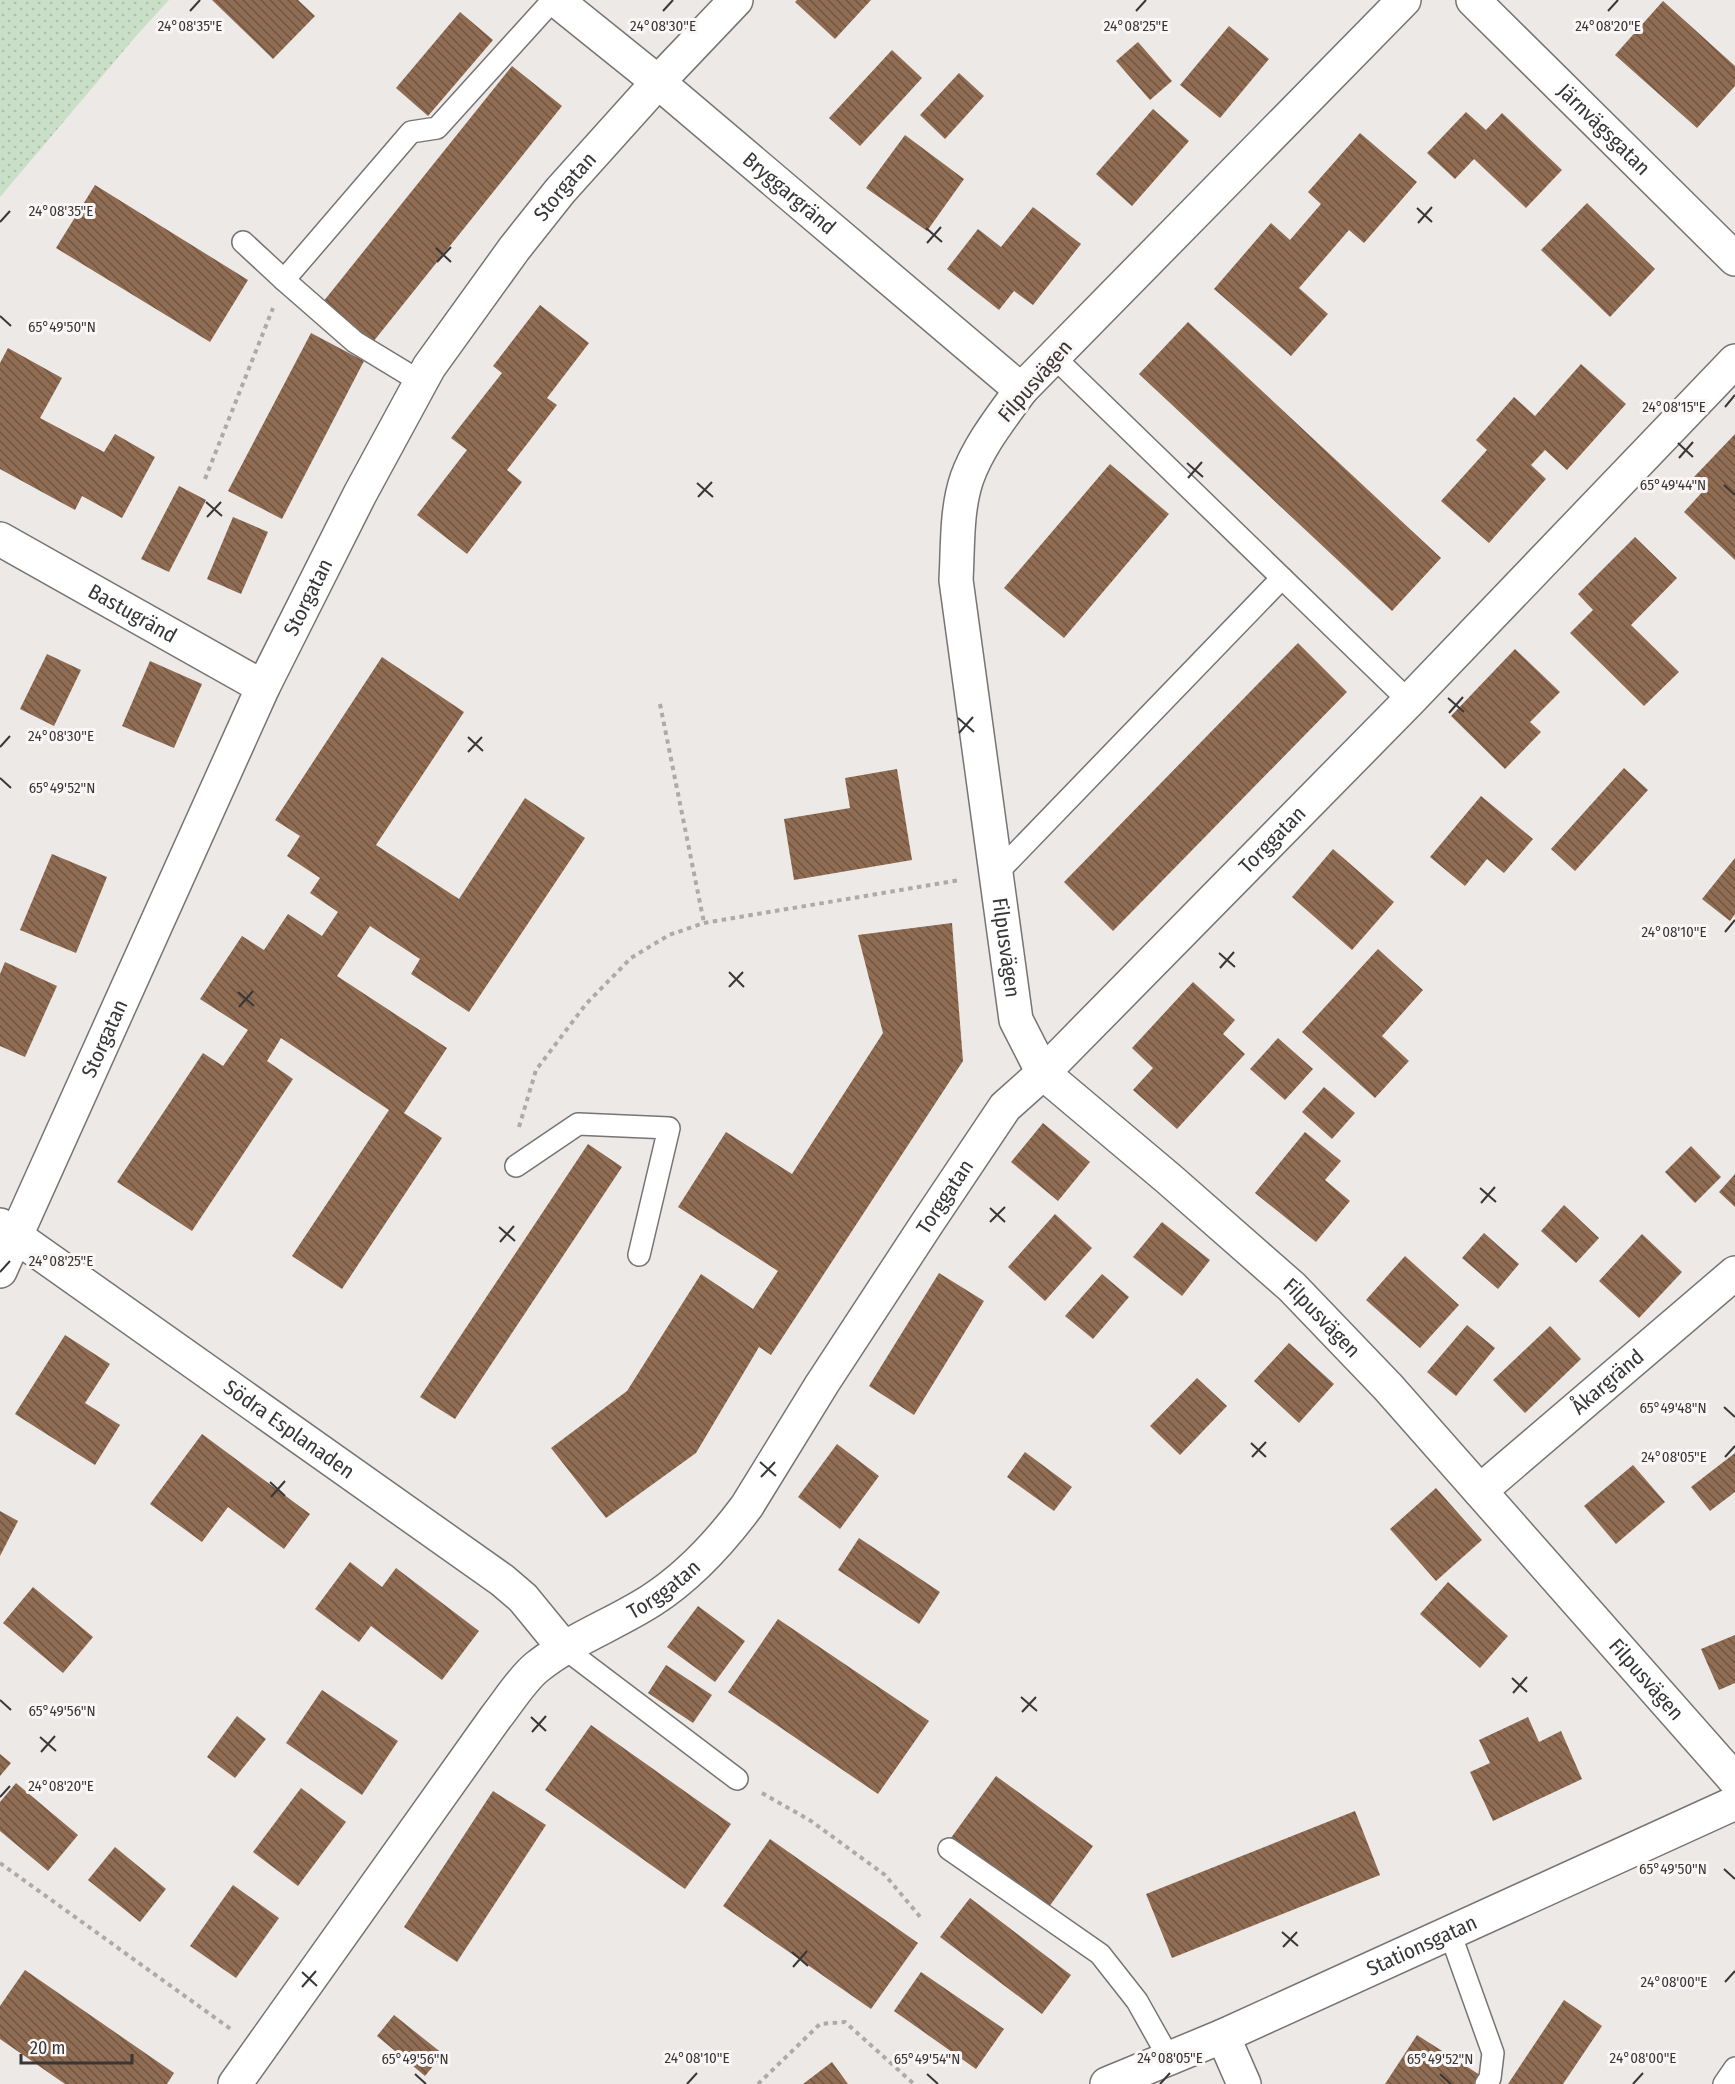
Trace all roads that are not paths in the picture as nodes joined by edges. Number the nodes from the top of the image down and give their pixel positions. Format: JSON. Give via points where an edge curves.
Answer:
{"nodes":[{"id":1,"x":554,"y":0,"type":"edge"},
{"id":2,"x":736,"y":0,"type":"edge"},
{"id":3,"x":1404,"y":0,"type":"edge"},
{"id":4,"x":1473,"y":0,"type":"edge"},
{"id":5,"x":658,"y":82,"type":"junction"},
{"id":6,"x":243,"y":242,"type":"dead end"},
{"id":7,"x":1735,"y":259,"type":"edge"},
{"id":8,"x":284,"y":280,"type":"junction"},
{"id":9,"x":1054,"y":357,"type":"junction"},
{"id":10,"x":1735,"y":361,"type":"edge"},
{"id":11,"x":421,"y":382,"type":"junction"},
{"id":12,"x":1021,"y":390,"type":"junction"},
{"id":13,"x":0,"y":539,"type":"edge"},
{"id":14,"x":1282,"y":578,"type":"junction"},
{"id":15,"x":263,"y":687,"type":"junction"},
{"id":16,"x":1409,"y":701,"type":"junction"},
{"id":17,"x":996,"y":874,"type":"junction"},
{"id":18,"x":1043,"y":1073,"type":"junction"},
{"id":19,"x":516,"y":1166,"type":"road end"},
{"id":20,"x":8,"y":1230,"type":"edge"},
{"id":21,"x":639,"y":1255,"type":"dead end"},
{"id":22,"x":0,"y":1271,"type":"edge"},
{"id":23,"x":1735,"y":1273,"type":"edge"},
{"id":24,"x":1479,"y":1491,"type":"junction"},
{"id":25,"x":564,"y":1648,"type":"junction"},
{"id":26,"x":737,"y":1779,"type":"road end"},
{"id":27,"x":1735,"y":1780,"type":"edge"},
{"id":28,"x":1735,"y":1803,"type":"edge"},
{"id":29,"x":949,"y":1849,"type":"dead end"},
{"id":30,"x":1450,"y":1933,"type":"junction"},
{"id":31,"x":1223,"y":2036,"type":"junction"},
{"id":32,"x":1168,"y":2058,"type":"junction"},
{"id":33,"x":1735,"y":2068,"type":"edge"},
{"id":34,"x":235,"y":2084,"type":"edge"},
{"id":35,"x":1107,"y":2084,"type":"edge"},
{"id":36,"x":1244,"y":2084,"type":"edge"},
{"id":37,"x":1486,"y":2084,"type":"edge"},
{"id":38,"x":1724,"y":2084,"type":"edge"}],
"edges":[{"from":1,"to":5,"type":"street","name":"Bryggargränd"},
{"from":1,"to":8,"type":"lane","via":[[437,128],[411,132]]},
{"from":2,"to":5,"type":"street","name":"Storgatan"},
{"from":3,"to":9,"type":"street","name":"Filpusvägen"},
{"from":4,"to":7,"type":"street","name":"Järnvägsgatan"},
{"from":5,"to":11,"type":"street","name":"Storgatan","via":[[560,191],[514,249]]},
{"from":5,"to":12,"type":"street","name":"Bryggargränd"},
{"from":6,"to":8,"type":"lane"},
{"from":8,"to":11,"type":"lane","via":[[355,342]]},
{"from":9,"to":12,"type":"street","name":"Filpusvägen"},
{"from":9,"to":14,"type":"lane"},
{"from":10,"to":16,"type":"street","name":"Torggatan"},
{"from":11,"to":15,"type":"street","name":"Storgatan"},
{"from":12,"to":17,"type":"street","name":"Filpusvägen","via":[[975,460],[959,514],[956,580]]},
{"from":13,"to":15,"type":"street","name":"Bastugränd"},
{"from":14,"to":16,"type":"lane"},
{"from":14,"to":17,"type":"lane"},
{"from":15,"to":20,"type":"street","name":"Storgatan"},
{"from":16,"to":18,"type":"street","name":"Torggatan"},
{"from":17,"to":18,"type":"street","name":"Filpusvägen","via":[[1016,1020]]},
{"from":18,"to":24,"type":"street","name":"Filpusvägen","via":[[1292,1287],[1388,1387]]},
{"from":18,"to":25,"type":"street","name":"Torggatan","via":[[1005,1107],[727,1533],[660,1594]]},
{"from":19,"to":21,"type":"lane","via":[[578,1124],[669,1128]]},
{"from":20,"to":22,"type":"street","name":"Storgatan"},
{"from":20,"to":25,"type":"street","name":"Södra Esplanaden","via":[[502,1581],[523,1598]]},
{"from":23,"to":24,"type":"street","name":"Åkargränd"},
{"from":24,"to":27,"type":"street","name":"Filpusvägen"},
{"from":25,"to":26,"type":"lane"},
{"from":25,"to":34,"type":"street","name":"Torggatan","via":[[534,1669],[496,1717]]},
{"from":28,"to":30,"type":"street","name":"Stationsgatan"},
{"from":29,"to":32,"type":"lane","via":[[1100,1954],[1137,2001]]},
{"from":30,"to":31,"type":"street","name":"Stationsgatan"},
{"from":30,"to":37,"type":"lane","via":[[1493,2053]]},
{"from":31,"to":32,"type":"street","name":"Stationsgatan"},
{"from":31,"to":36,"type":"street"},
{"from":32,"to":35,"type":"street","name":"Stationsgatan"},
{"from":33,"to":38,"type":"lane"}]}
